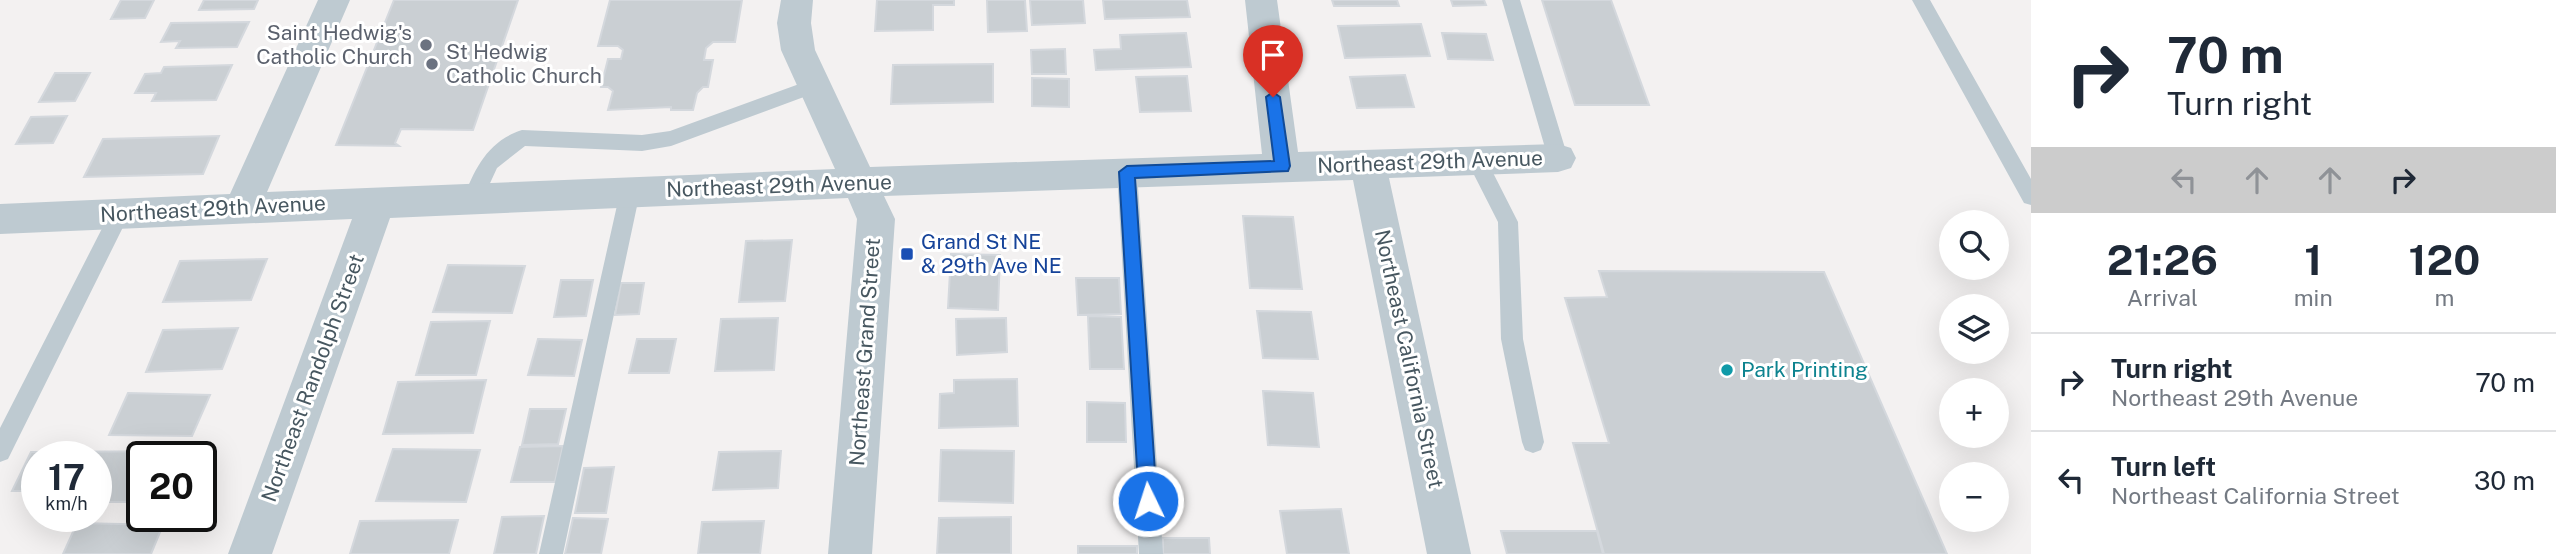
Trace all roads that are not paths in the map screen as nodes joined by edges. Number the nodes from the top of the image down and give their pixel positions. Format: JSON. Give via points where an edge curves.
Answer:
{"nodes":[{"id":1,"x":334,"y":0,"type":"edge"},
{"id":2,"x":797,"y":0,"type":"edge"},
{"id":3,"x":1261,"y":0,"type":"edge"},
{"id":4,"x":1511,"y":0,"type":"edge"},
{"id":5,"x":1921,"y":0,"type":"edge"},
{"id":6,"x":813,"y":86,"type":"junction"},
{"id":7,"x":1558,"y":158,"type":"joint"},
{"id":8,"x":1477,"y":161,"type":"junction"},
{"id":9,"x":1368,"y":165,"type":"junction"},
{"id":10,"x":1282,"y":166,"type":"junction"},
{"id":11,"x":1127,"y":172,"type":"junction"},
{"id":12,"x":859,"y":182,"type":"junction"},
{"id":13,"x":630,"y":192,"type":"junction"},
{"id":14,"x":2031,"y":197,"type":"edge"},
{"id":15,"x":473,"y":199,"type":"junction"},
{"id":16,"x":377,"y":202,"type":"junction"},
{"id":17,"x":242,"y":208,"type":"junction"},
{"id":18,"x":120,"y":213,"type":"junction"},
{"id":19,"x":0,"y":219,"type":"edge"},
{"id":20,"x":1533,"y":443,"type":"dead end"},
{"id":21,"x":0,"y":451,"type":"edge"},
{"id":22,"x":250,"y":554,"type":"edge"},
{"id":23,"x":551,"y":554,"type":"edge"},
{"id":24,"x":850,"y":554,"type":"edge"},
{"id":25,"x":1151,"y":554,"type":"edge"},
{"id":26,"x":1449,"y":554,"type":"edge"}],
"edges":[{"from":1,"to":17,"type":"street"},
{"from":2,"to":6,"type":"street","name":"Northeast Grand Street","via":[[798,50]]},
{"from":3,"to":10,"type":"street"},
{"from":4,"to":7,"type":"lane"},
{"from":5,"to":14,"type":"lane"},
{"from":6,"to":12,"type":"street","name":"Northeast Grand Street"},
{"from":6,"to":15,"type":"lane","via":[[671,138],[642,143],[522,138],[486,165]]},
{"from":7,"to":8,"type":"street","name":"Northeast 29th Avenue"},
{"from":8,"to":9,"type":"street","name":"Northeast 29th Avenue"},
{"from":8,"to":20,"type":"lane","via":[[1508,222],[1512,339]]},
{"from":9,"to":10,"type":"street","name":"Northeast 29th Avenue"},
{"from":9,"to":26,"type":"street","name":"Northeast California Street"},
{"from":10,"to":11,"type":"street","name":"Northeast 29th Avenue"},
{"from":11,"to":12,"type":"street","name":"Northeast 29th Avenue"},
{"from":11,"to":25,"type":"lane"},
{"from":12,"to":13,"type":"street","name":"Northeast 29th Avenue"},
{"from":12,"to":24,"type":"street","name":"Northeast Grand Street","via":[[876,219]]},
{"from":13,"to":15,"type":"street","name":"Northeast 29th Avenue"},
{"from":13,"to":23,"type":"lane"},
{"from":15,"to":16,"type":"street","name":"Northeast 29th Avenue"},
{"from":16,"to":17,"type":"street","name":"Northeast 29th Avenue"},
{"from":16,"to":22,"type":"street","name":"Northeast Randolph Street"},
{"from":17,"to":18,"type":"street","name":"Northeast 29th Avenue"},
{"from":18,"to":19,"type":"street","name":"Northeast 29th Avenue"},
{"from":18,"to":21,"type":"lane"}]}
